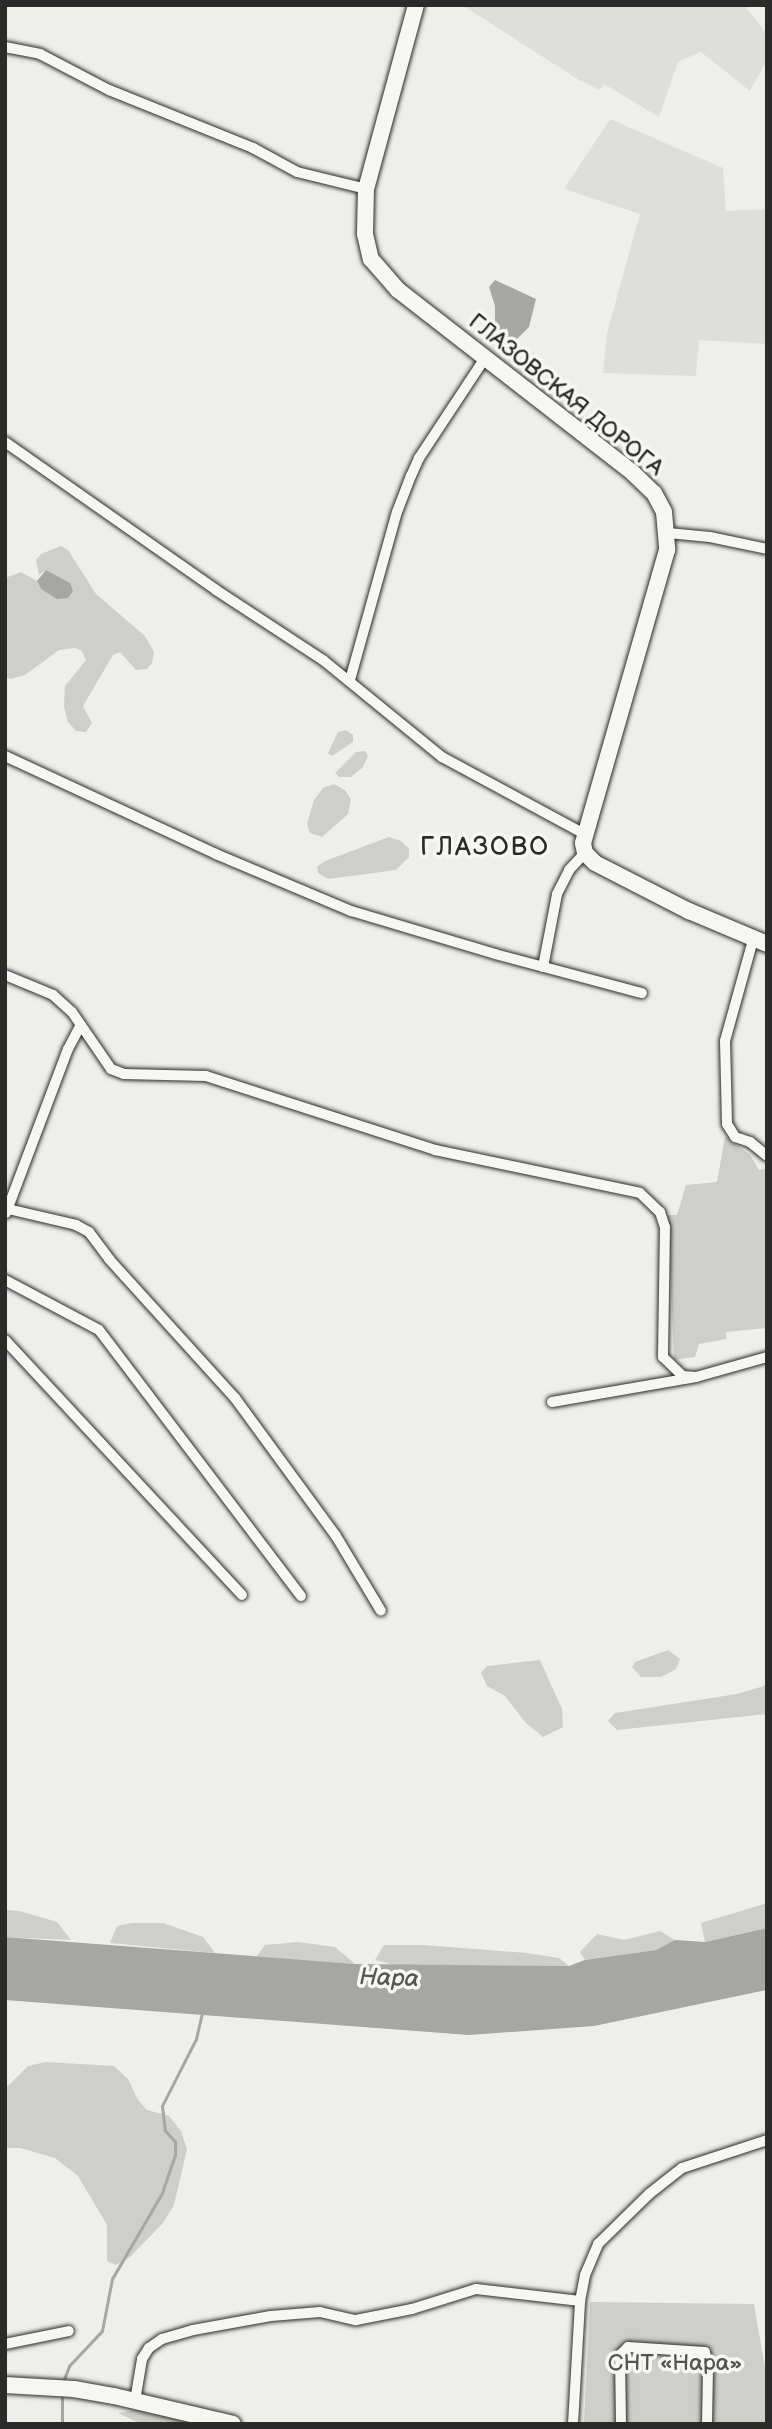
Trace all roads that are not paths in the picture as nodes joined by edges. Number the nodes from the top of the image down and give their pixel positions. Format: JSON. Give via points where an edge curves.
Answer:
{"nodes":[{"id":1,"x":416,"y":5,"type":"edge"},
{"id":2,"x":5,"y":47,"type":"edge"},
{"id":3,"x":366,"y":189,"type":"junction"},
{"id":4,"x":485,"y":358,"type":"junction"},
{"id":5,"x":5,"y":442,"type":"edge"},
{"id":6,"x":668,"y":533,"type":"junction"},
{"id":7,"x":767,"y":548,"type":"edge"},
{"id":8,"x":350,"y":680,"type":"junction"},
{"id":9,"x":5,"y":756,"type":"edge"},
{"id":10,"x":586,"y":835,"type":"junction"},
{"id":11,"x":585,"y":853,"type":"junction"},
{"id":12,"x":760,"y":942,"type":"edge"},
{"id":13,"x":543,"y":967,"type":"junction"},
{"id":14,"x":5,"y":975,"type":"edge"},
{"id":15,"x":642,"y":993,"type":"dead end"},
{"id":16,"x":81,"y":1025,"type":"junction"},
{"id":17,"x":767,"y":1156,"type":"edge"},
{"id":18,"x":6,"y":1212,"type":"edge"},
{"id":19,"x":5,"y":1280,"type":"edge"},
{"id":20,"x":5,"y":1340,"type":"edge"},
{"id":21,"x":767,"y":1357,"type":"edge"},
{"id":22,"x":696,"y":1377,"type":"junction"},
{"id":23,"x":552,"y":1402,"type":"dead end"},
{"id":24,"x":242,"y":1595,"type":"dead end"},
{"id":25,"x":301,"y":1596,"type":"dead end"},
{"id":26,"x":381,"y":1611,"type":"dead end"},
{"id":27,"x":767,"y":2140,"type":"edge"},
{"id":28,"x":580,"y":2301,"type":"junction"},
{"id":29,"x":69,"y":2331,"type":"dead end"},
{"id":30,"x":5,"y":2344,"type":"edge"},
{"id":31,"x":5,"y":2385,"type":"edge"},
{"id":32,"x":135,"y":2401,"type":"junction"},
{"id":33,"x":233,"y":2424,"type":"edge"},
{"id":34,"x":573,"y":2424,"type":"edge"},
{"id":35,"x":621,"y":2424,"type":"edge"},
{"id":36,"x":708,"y":2424,"type":"edge"}],
"edges":[{"from":1,"to":3,"type":"street","name":"ГЛАЗОВСКАЯ ДОРОГА"},
{"from":2,"to":3,"type":"street","via":[[40,54],[109,90],[253,148],[297,172]]},
{"from":3,"to":4,"type":"street","name":"ГЛАЗОВСКАЯ ДОРОГА","via":[[365,234],[371,260],[398,290]]},
{"from":4,"to":6,"type":"street","name":"ГЛАЗОВСКАЯ ДОРОГА","via":[[634,473],[661,503]]},
{"from":4,"to":8,"type":"street","via":[[411,476]]},
{"from":5,"to":8,"type":"street"},
{"from":6,"to":7,"type":"street"},
{"from":6,"to":10,"type":"street","name":"ГЛАЗОВСКАЯ ДОРОГА"},
{"from":8,"to":10,"type":"street","via":[[442,757]]},
{"from":9,"to":13,"type":"street","via":[[351,911]]},
{"from":10,"to":11,"type":"street","name":"ГЛАЗОВСКАЯ ДОРОГА"},
{"from":11,"to":12,"type":"street","via":[[595,863]]},
{"from":11,"to":13,"type":"street","via":[[569,870],[557,894]]},
{"from":12,"to":17,"type":"street","via":[[725,1041],[727,1124],[734,1137],[750,1142]]},
{"from":13,"to":15,"type":"street"},
{"from":14,"to":16,"type":"street","via":[[53,995]]},
{"from":16,"to":18,"type":"street"},
{"from":16,"to":22,"type":"street","via":[[111,1069],[124,1074],[206,1076],[435,1150],[640,1193],[660,1212],[665,1227],[663,1357],[673,1370]]},
{"from":18,"to":26,"type":"street","via":[[89,1231],[257,1426],[336,1536]]},
{"from":19,"to":25,"type":"street","via":[[99,1330]]},
{"from":20,"to":24,"type":"street"},
{"from":21,"to":22,"type":"street"},
{"from":22,"to":23,"type":"street"},
{"from":27,"to":28,"type":"street","via":[[682,2168],[649,2194],[598,2244]]},
{"from":28,"to":32,"type":"street","via":[[476,2289],[356,2320],[320,2312],[193,2330],[149,2348],[142,2359]]},
{"from":28,"to":34,"type":"street"},
{"from":29,"to":30,"type":"street"},
{"from":31,"to":32,"type":"street","via":[[74,2389]]},
{"from":32,"to":33,"type":"street"},
{"from":35,"to":36,"type":"street","via":[[620,2355],[628,2347],[705,2351]]}]}
